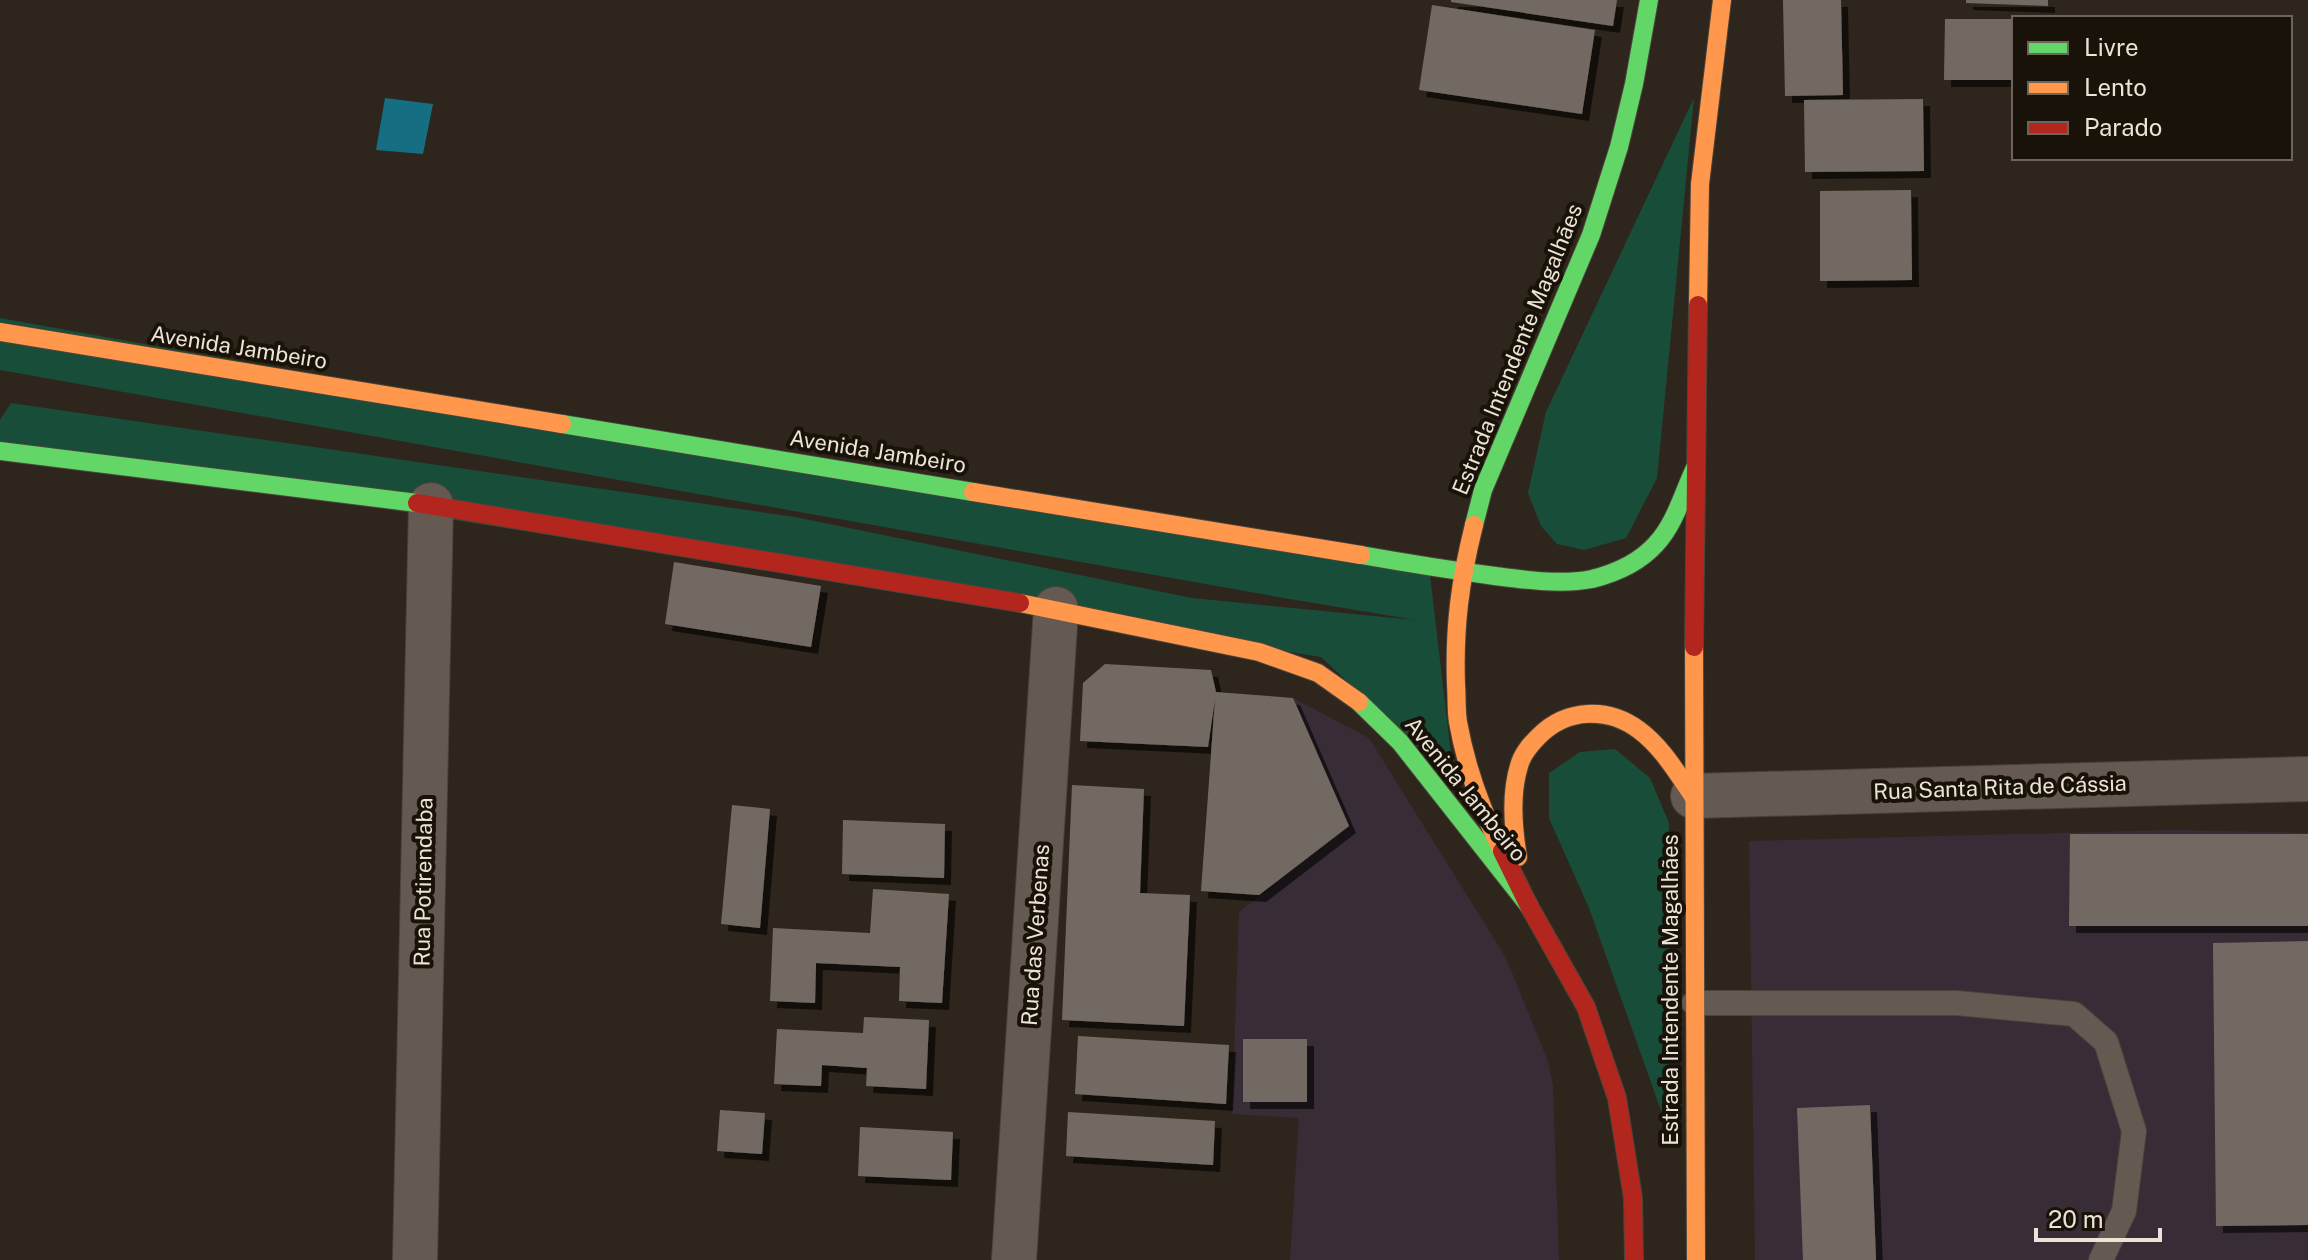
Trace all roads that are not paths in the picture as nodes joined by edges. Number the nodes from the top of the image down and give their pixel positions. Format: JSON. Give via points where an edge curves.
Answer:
{"nodes":[{"id":1,"x":1649,"y":0,"type":"edge"},
{"id":2,"x":1722,"y":0,"type":"edge"},
{"id":3,"x":0,"y":332,"type":"edge"},
{"id":4,"x":0,"y":451,"type":"edge"},
{"id":5,"x":1695,"y":468,"type":"junction"},
{"id":6,"x":431,"y":505,"type":"junction"},
{"id":7,"x":1462,"y":572,"type":"junction"},
{"id":8,"x":1056,"y":609,"type":"junction"},
{"id":9,"x":2308,"y":779,"type":"edge"},
{"id":10,"x":1693,"y":796,"type":"junction"},
{"id":11,"x":1529,"y":906,"type":"junction"},
{"id":12,"x":1694,"y":1003,"type":"junction"},
{"id":13,"x":415,"y":1260,"type":"edge"},
{"id":14,"x":1014,"y":1260,"type":"edge"},
{"id":15,"x":1634,"y":1260,"type":"edge"},
{"id":16,"x":1696,"y":1260,"type":"edge"},
{"id":17,"x":2101,"y":1260,"type":"edge"}],
"edges":[{"from":1,"to":7,"type":"main road","name":"Estrada Intendente Magalhães","via":[[1622,135],[1591,235],[1483,490]]},
{"from":2,"to":5,"type":"main road","name":"Estrada Intendente Magalhães","via":[[1700,184]]},
{"from":3,"to":7,"type":"main road","name":"Avenida Jambeiro"},
{"from":4,"to":6,"type":"main road","name":"Avenida Jambeiro"},
{"from":5,"to":7,"type":"main road","name":"Avenida Jambeiro","via":[[1655,544],[1624,569],[1569,582]]},
{"from":5,"to":10,"type":"main road","name":"Estrada Intendente Magalhães"},
{"from":6,"to":8,"type":"main road","name":"Avenida Jambeiro"},
{"from":6,"to":13,"type":"street","name":"Rua Potirendaba"},
{"from":7,"to":11,"type":"main road","name":"Estrada Intendente Magalhães","via":[[1456,641],[1458,721],[1474,787]]},
{"from":8,"to":11,"type":"main road","name":"Avenida Jambeiro","via":[[1259,652],[1318,673],[1400,742]]},
{"from":8,"to":14,"type":"street","name":"Rua das Verbenas"},
{"from":9,"to":10,"type":"street","name":"Rua Santa Rita de Cássia"},
{"from":10,"to":11,"type":"main road","via":[[1639,730],[1608,714],[1569,715],[1545,728],[1523,755],[1512,794]]},
{"from":10,"to":12,"type":"main road","name":"Estrada Intendente Magalhães"},
{"from":11,"to":15,"type":"main road","name":"Estrada Intendente Magalhães","via":[[1586,1007],[1617,1098],[1633,1198]]},
{"from":12,"to":16,"type":"main road","name":"Estrada Intendente Magalhães"},
{"from":12,"to":17,"type":"lane","via":[[1956,1003],[2074,1014],[2106,1042],[2134,1131],[2124,1211]]}]}
